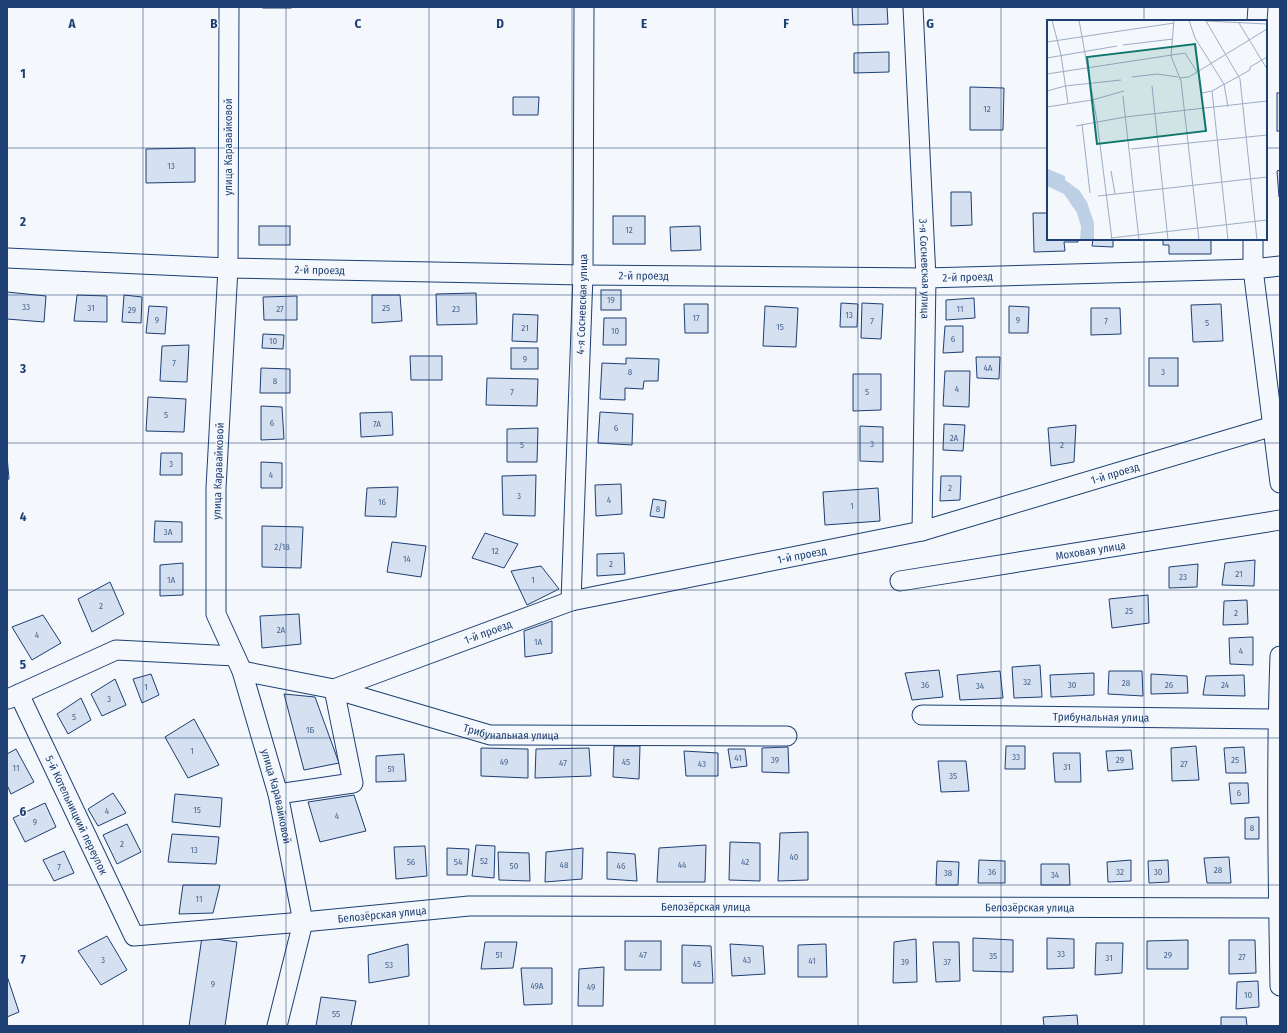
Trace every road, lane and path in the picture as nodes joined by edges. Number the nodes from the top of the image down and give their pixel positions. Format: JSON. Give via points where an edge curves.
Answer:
{"nodes":[{"id":1,"x":229,"y":7,"type":"edge"},
{"id":2,"x":584,"y":7,"type":"edge"},
{"id":3,"x":913,"y":7,"type":"edge"},
{"id":4,"x":1258,"y":7,"type":"edge"},
{"id":5,"x":1257,"y":20,"type":"edge"},
{"id":6,"x":1253,"y":240,"type":"edge"},
{"id":7,"x":7,"y":258,"type":"edge"},
{"id":8,"x":1280,"y":266,"type":"edge"},
{"id":9,"x":228,"y":268,"type":"junction"},
{"id":10,"x":1253,"y":269,"type":"junction"},
{"id":11,"x":583,"y":275,"type":"junction"},
{"id":12,"x":926,"y":278,"type":"junction"},
{"id":13,"x":1273,"y":426,"type":"junction"},
{"id":14,"x":1280,"y":483,"type":"edge"},
{"id":15,"x":1280,"y":520,"type":"edge"},
{"id":16,"x":922,"y":530,"type":"junction"},
{"id":17,"x":900,"y":581,"type":"dead end"},
{"id":18,"x":571,"y":601,"type":"junction"},
{"id":19,"x":1280,"y":656,"type":"edge"},
{"id":20,"x":238,"y":663,"type":"junction"},
{"id":21,"x":334,"y":689,"type":"junction"},
{"id":22,"x":13,"y":697,"type":"edge"},
{"id":23,"x":922,"y":715,"type":"dead end"},
{"id":24,"x":1279,"y":719,"type":"edge"},
{"id":25,"x":787,"y":736,"type":"dead end"},
{"id":26,"x":278,"y":794,"type":"junction"},
{"id":27,"x":1279,"y":908,"type":"edge"},
{"id":28,"x":303,"y":922,"type":"junction"},
{"id":29,"x":134,"y":936,"type":"joint"},
{"id":30,"x":1280,"y":986,"type":"edge"},
{"id":31,"x":278,"y":1026,"type":"edge"}],
"edges":[{"from":1,"to":9,"type":"street","name":"улица Каравайковой"},
{"from":2,"to":11,"type":"street","name":"4-я Сосневская улица"},
{"from":3,"to":12,"type":"street","name":"3-я Сосневская улица"},
{"from":4,"to":5,"type":"street"},
{"from":6,"to":10,"type":"street"},
{"from":7,"to":9,"type":"street","name":"2-й проезд"},
{"from":8,"to":10,"type":"street","name":"2-й проезд"},
{"from":9,"to":11,"type":"street","name":"2-й проезд"},
{"from":9,"to":20,"type":"street","name":"улица Каравайковой","via":[[216,488],[216,614]]},
{"from":10,"to":12,"type":"street","name":"2-й проезд"},
{"from":10,"to":13,"type":"street"},
{"from":11,"to":12,"type":"street","name":"2-й проезд"},
{"from":11,"to":18,"type":"street","name":"4-я Сосневская улица"},
{"from":12,"to":16,"type":"street","name":"3-я Сосневская улица"},
{"from":13,"to":14,"type":"street"},
{"from":13,"to":16,"type":"street","name":"1-й проезд"},
{"from":15,"to":17,"type":"street","name":"Моховая улица"},
{"from":16,"to":18,"type":"street","name":"1-й проезд"},
{"from":18,"to":21,"type":"street","name":"1-й проезд"},
{"from":19,"to":24,"type":"street"},
{"from":20,"to":21,"type":"street","name":"Трибунальная улица"},
{"from":20,"to":22,"type":"street","name":"Трибунальная улица","via":[[116,650]]},
{"from":20,"to":26,"type":"street","name":"улица Каравайковой"},
{"from":21,"to":25,"type":"street","name":"Трибунальная улица","via":[[490,735]]},
{"from":21,"to":26,"type":"street","via":[[352,783]]},
{"from":22,"to":29,"type":"street","name":"5-й Котельницкий переулок"},
{"from":23,"to":24,"type":"street","name":"Трибунальная улица"},
{"from":24,"to":27,"type":"street"},
{"from":26,"to":28,"type":"street","name":"улица Каравайковой"},
{"from":27,"to":28,"type":"street","name":"Белозёрская улица","via":[[469,906]]},
{"from":27,"to":30,"type":"street"},
{"from":28,"to":29,"type":"street","name":"Белозёрская улица"},
{"from":28,"to":31,"type":"street"}]}
